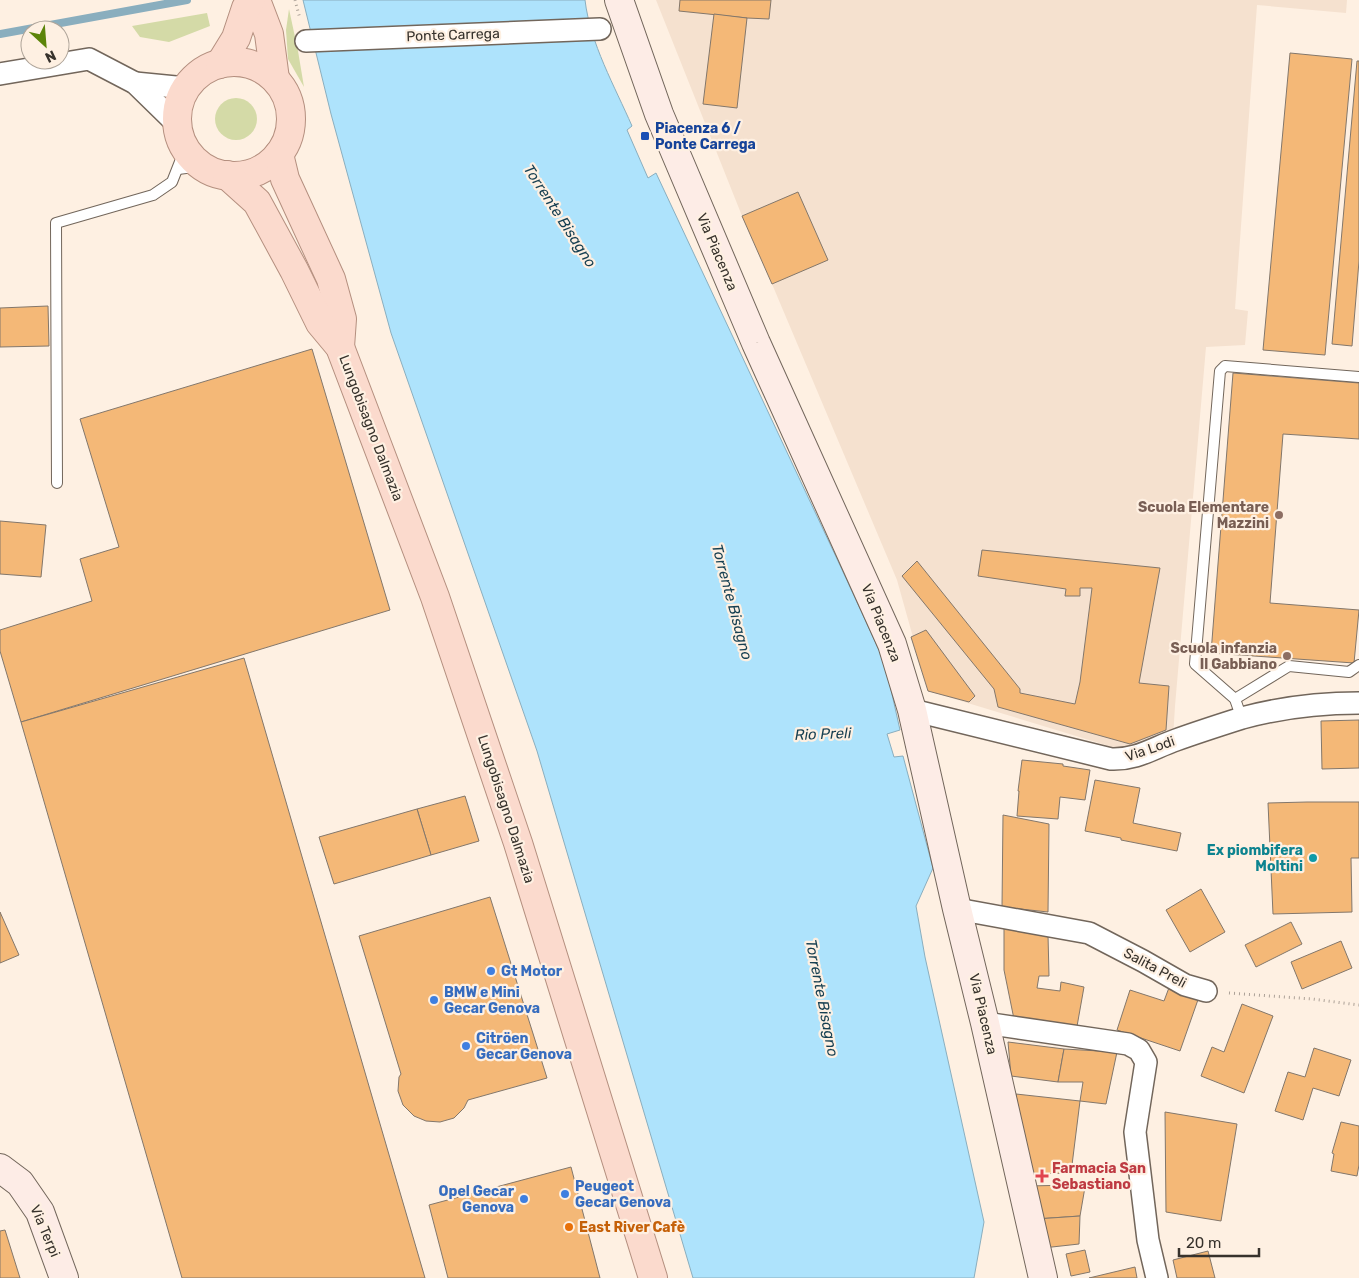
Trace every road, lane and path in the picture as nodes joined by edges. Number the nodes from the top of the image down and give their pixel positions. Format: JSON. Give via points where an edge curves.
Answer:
{"nodes":[{"id":1,"x":251,"y":0,"type":"edge"},
{"id":2,"x":256,"y":0,"type":"edge"},
{"id":3,"x":619,"y":0,"type":"edge"},
{"id":4,"x":600,"y":29,"type":"dead end"},
{"id":5,"x":306,"y":41,"type":"dead end"},
{"id":6,"x":220,"y":64,"type":"junction"},
{"id":7,"x":0,"y":74,"type":"edge"},
{"id":8,"x":275,"y":80,"type":"junction"},
{"id":9,"x":135,"y":83,"type":"junction"},
{"id":10,"x":186,"y":88,"type":"junction"},
{"id":11,"x":279,"y":154,"type":"junction"},
{"id":12,"x":194,"y":157,"type":"junction"},
{"id":13,"x":340,"y":347,"type":"junction"},
{"id":14,"x":1359,"y":378,"type":"edge"},
{"id":15,"x":57,"y":483,"type":"dead end"},
{"id":16,"x":1359,"y":665,"type":"edge"},
{"id":17,"x":1359,"y":703,"type":"edge"},
{"id":18,"x":1238,"y":709,"type":"junction"},
{"id":19,"x":912,"y":710,"type":"junction"},
{"id":20,"x":956,"y":909,"type":"junction"},
{"id":21,"x":1206,"y":991,"type":"joint"},
{"id":22,"x":1359,"y":1005,"type":"edge"},
{"id":23,"x":985,"y":1022,"type":"junction"},
{"id":24,"x":0,"y":1168,"type":"edge"},
{"id":25,"x":1041,"y":1277,"type":"edge"},
{"id":26,"x":64,"y":1278,"type":"edge"},
{"id":27,"x":653,"y":1278,"type":"edge"},
{"id":28,"x":1157,"y":1278,"type":"edge"}],
"edges":[{"from":1,"to":6,"type":"main road","via":[[236,38]]},
{"from":2,"to":8,"type":"main road","via":[[269,34]]},
{"from":3,"to":19,"type":"main road","name":"Via Piacenza","via":[[659,114],[756,343],[892,644]]},
{"from":4,"to":5,"type":"street","name":"Ponte Carrega"},
{"from":6,"to":8,"type":"main road","via":[[249,64]]},
{"from":6,"to":10,"type":"main road","via":[[201,73]]},
{"from":7,"to":9,"type":"street","via":[[89,59]]},
{"from":8,"to":11,"type":"main road","via":[[286,96],[291,116],[288,136]]},
{"from":9,"to":10,"type":"street"},
{"from":9,"to":12,"type":"street"},
{"from":10,"to":12,"type":"main road","via":[[178,112]]},
{"from":11,"to":12,"type":"main road","via":[[268,164],[241,175]]},
{"from":11,"to":13,"type":"main road","name":"Lungobisagno Dalmazia","via":[[285,179],[331,279],[342,319]]},
{"from":12,"to":13,"type":"main road","name":"Lungobisagno Dalmazia","via":[[257,202],[320,323]]},
{"from":12,"to":15,"type":"lane","via":[[172,182],[154,195],[56,223]]},
{"from":13,"to":27,"type":"main road","name":"Lungobisagno Dalmazia","via":[[435,597],[499,786]]},
{"from":14,"to":18,"type":"lane","via":[[1225,366],[1220,371],[1195,664]]},
{"from":16,"to":18,"type":"lane","via":[[1349,672],[1289,666]]},
{"from":17,"to":18,"type":"street","name":"Via Lodi","via":[[1270,711]]},
{"from":18,"to":19,"type":"street","name":"Via Lodi","via":[[1175,740],[1123,760]]},
{"from":19,"to":20,"type":"main road","name":"Via Piacenza"},
{"from":20,"to":21,"type":"street","name":"Salita Preli","via":[[1089,933],[1185,985]]},
{"from":20,"to":23,"type":"main road","name":"Via Piacenza"},
{"from":21,"to":22,"type":"path"},
{"from":23,"to":25,"type":"main road","name":"Via Piacenza"},
{"from":23,"to":28,"type":"street","via":[[1128,1044],[1139,1050],[1146,1062],[1135,1132],[1148,1240]]},
{"from":24,"to":26,"type":"main road","name":"Via Terpi","via":[[20,1183],[40,1212]]}]}
